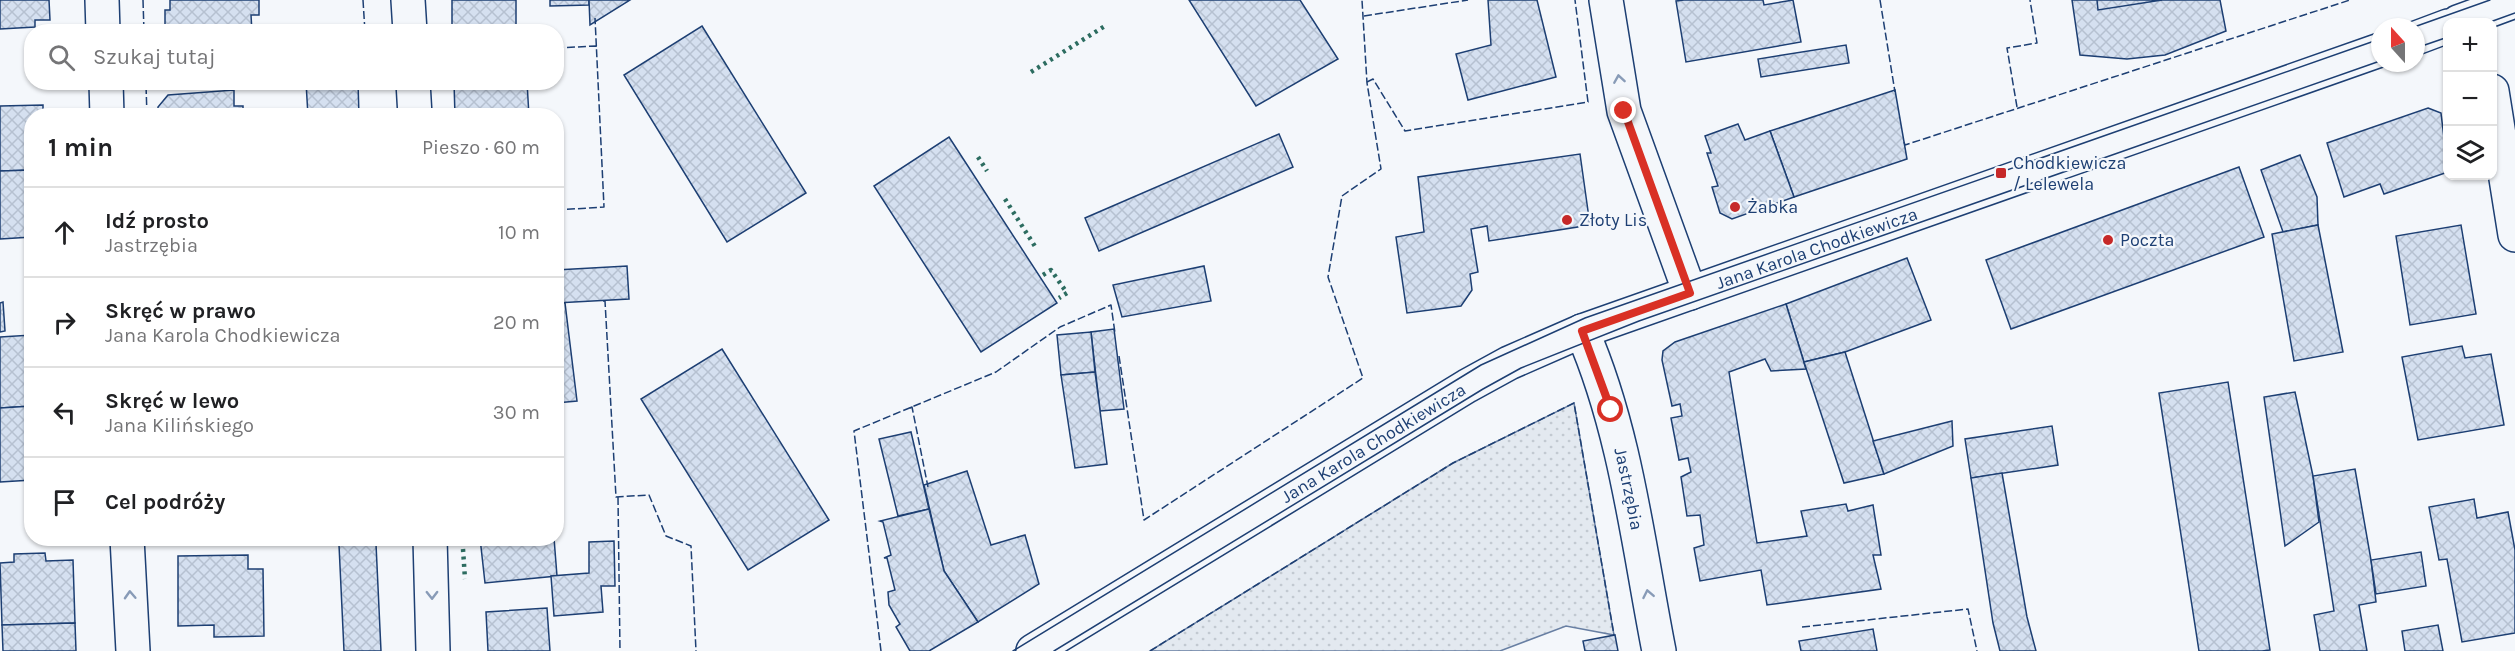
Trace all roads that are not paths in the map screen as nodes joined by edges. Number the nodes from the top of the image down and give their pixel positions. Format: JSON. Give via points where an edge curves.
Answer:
{"nodes":[{"id":1,"x":102,"y":0,"type":"edge"},
{"id":2,"x":408,"y":0,"type":"edge"},
{"id":3,"x":1606,"y":0,"type":"edge"},
{"id":4,"x":103,"y":24,"type":"edge"},
{"id":5,"x":410,"y":24,"type":"edge"},
{"id":6,"x":2443,"y":28,"type":"edge"},
{"id":7,"x":2425,"y":35,"type":"edge"},
{"id":8,"x":2371,"y":53,"type":"edge"},
{"id":9,"x":106,"y":90,"type":"edge"},
{"id":10,"x":413,"y":90,"type":"edge"},
{"id":11,"x":107,"y":108,"type":"edge"},
{"id":12,"x":415,"y":108,"type":"edge"},
{"id":13,"x":2497,"y":117,"type":"edge"},
{"id":14,"x":2515,"y":235,"type":"edge"},
{"id":15,"x":1690,"y":293,"type":"junction"},
{"id":16,"x":1582,"y":331,"type":"junction"},
{"id":17,"x":127,"y":546,"type":"edge"},
{"id":18,"x":430,"y":546,"type":"edge"},
{"id":19,"x":132,"y":651,"type":"edge"},
{"id":20,"x":433,"y":651,"type":"edge"},
{"id":21,"x":1033,"y":651,"type":"edge"},
{"id":22,"x":1659,"y":651,"type":"edge"}],
"edges":[{"from":1,"to":4,"type":"street"},
{"from":2,"to":5,"type":"street"},
{"from":15,"to":3,"type":"street","one_way":true,"via":[[1624,111]]},
{"from":6,"to":7,"type":"street"},
{"from":8,"to":15,"type":"street","name":"Jana Karola Chodkiewicza"},
{"from":9,"to":11,"type":"street"},
{"from":10,"to":12,"type":"street"},
{"from":13,"to":14,"type":"street"},
{"from":15,"to":16,"type":"street","name":"Jana Karola Chodkiewicza"},
{"from":16,"to":21,"type":"street","name":"Jana Karola Chodkiewicza","via":[[1484,376]]},
{"from":22,"to":16,"type":"street","name":"Jastrzębia","one_way":true,"via":[[1617,430]]},
{"from":19,"to":17,"type":"street","one_way":true},
{"from":18,"to":20,"type":"street","one_way":true}]}
